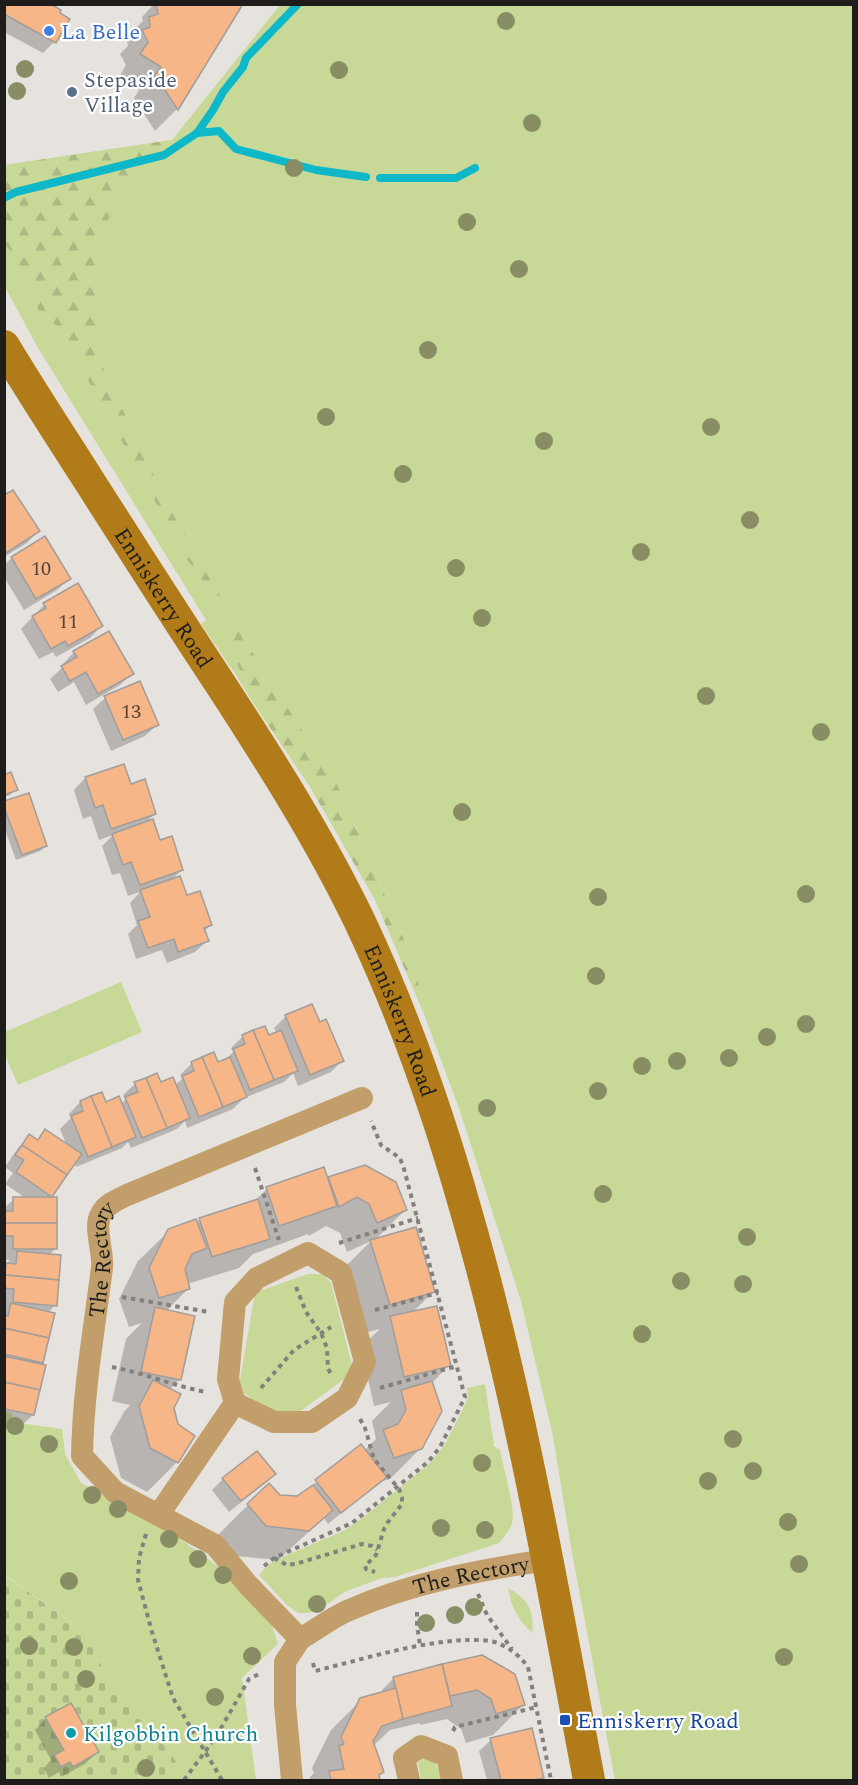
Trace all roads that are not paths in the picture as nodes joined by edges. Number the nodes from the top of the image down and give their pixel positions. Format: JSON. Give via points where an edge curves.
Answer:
{"nodes":[{"id":1,"x":4,"y":346,"type":"edge"},
{"id":2,"x":362,"y":1098,"type":"road end"},
{"id":3,"x":239,"y":1403,"type":"junction"},
{"id":4,"x":159,"y":1514,"type":"junction"},
{"id":5,"x":547,"y":1560,"type":"junction"},
{"id":6,"x":302,"y":1638,"type":"junction"},
{"id":7,"x":292,"y":1780,"type":"edge"},
{"id":8,"x":409,"y":1780,"type":"edge"},
{"id":9,"x":452,"y":1780,"type":"edge"},
{"id":10,"x":589,"y":1780,"type":"edge"}],
"edges":[{"from":1,"to":5,"type":"main road","name":"Enniskerry Road","via":[[298,805],[366,935],[434,1105],[456,1177],[494,1311]]},
{"from":2,"to":4,"type":"street","name":"The Rectory","via":[[127,1195],[101,1214],[98,1228],[103,1257],[82,1456],[115,1492]]},
{"from":3,"to":3,"type":"street","via":[[228,1379],[235,1302],[257,1278],[308,1253],[341,1273],[365,1362],[352,1388],[312,1422],[274,1422]]},
{"from":3,"to":4,"type":"street"},
{"from":4,"to":6,"type":"street","name":"The Rectory","via":[[215,1545],[248,1585]]},
{"from":5,"to":6,"type":"street","name":"The Rectory","via":[[392,1593],[345,1612]]},
{"from":5,"to":10,"type":"main road","name":"Enniskerry Road"},
{"from":6,"to":7,"type":"street","name":"The Rectory","via":[[285,1662]]},
{"from":8,"to":9,"type":"street","via":[[404,1758],[421,1746],[447,1756]]}]}
